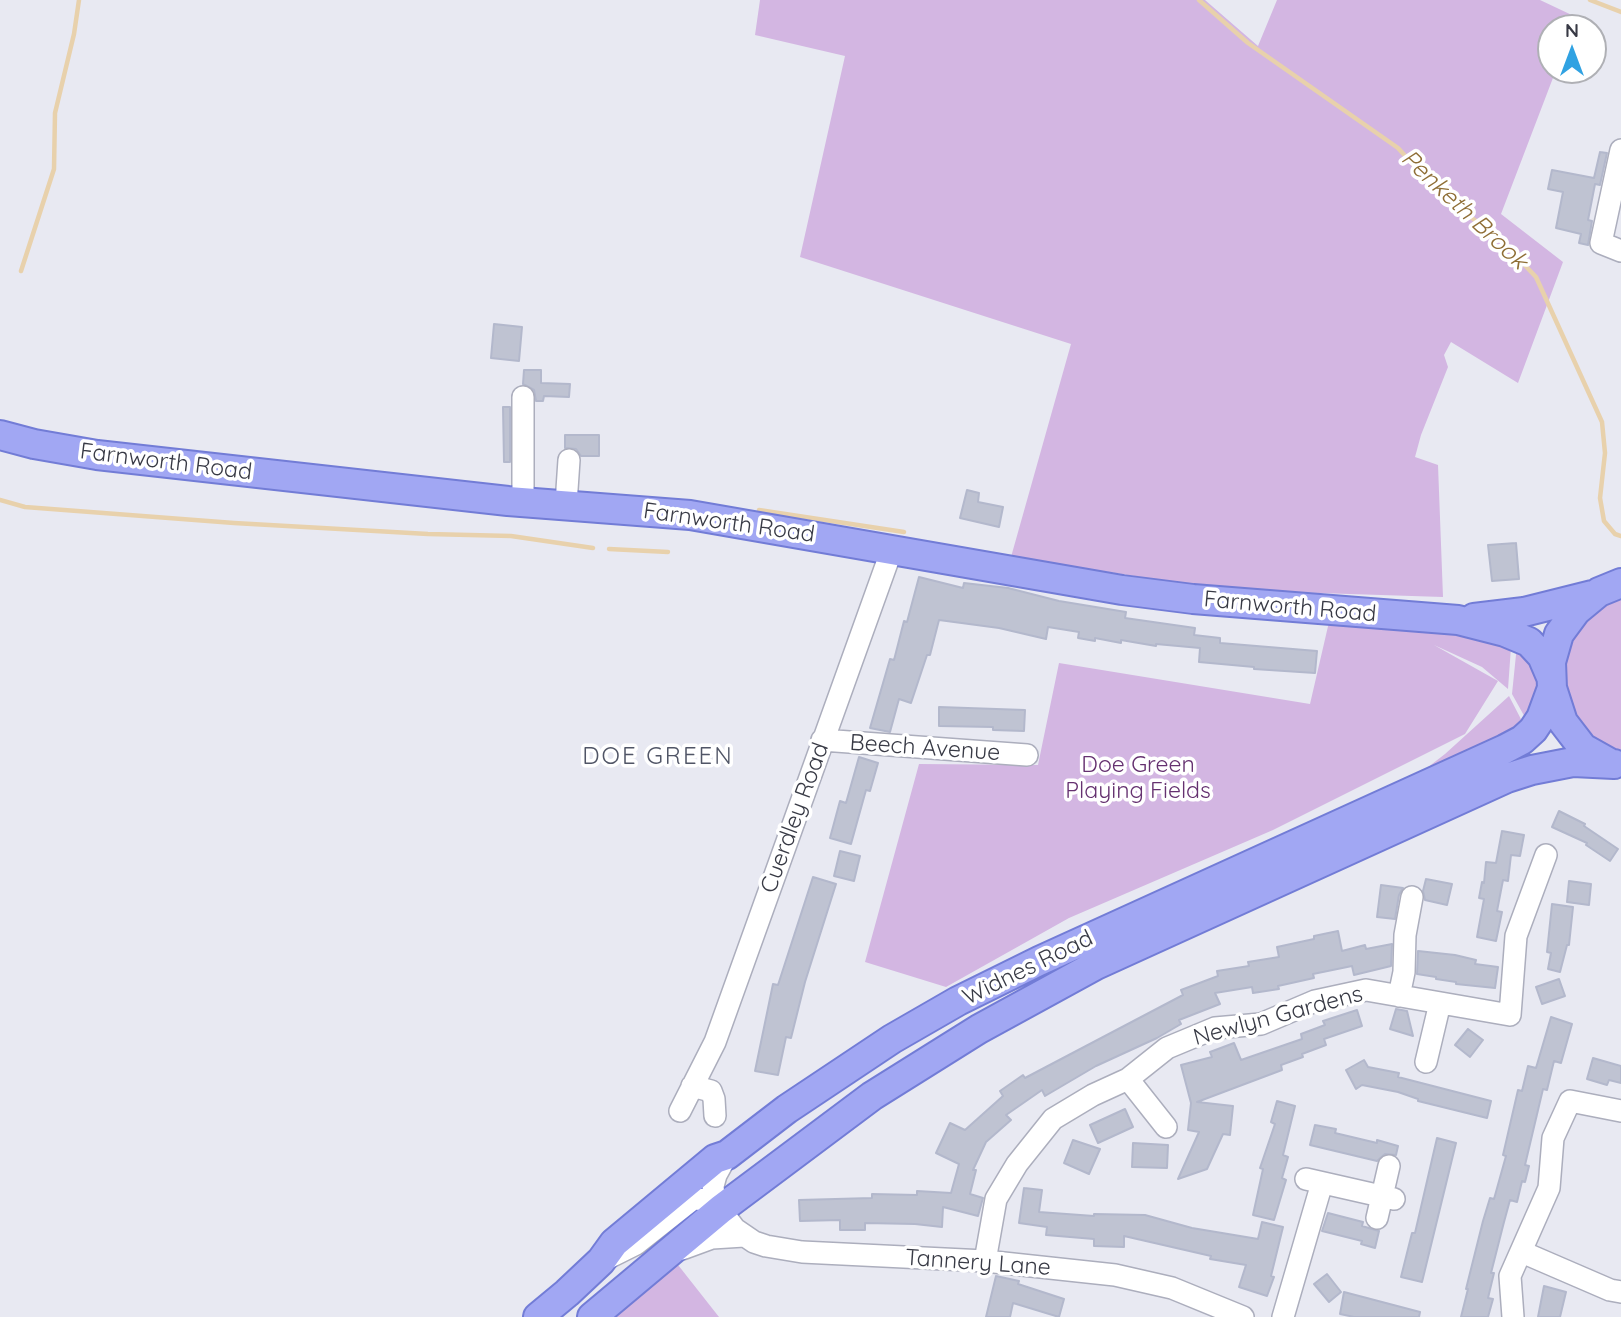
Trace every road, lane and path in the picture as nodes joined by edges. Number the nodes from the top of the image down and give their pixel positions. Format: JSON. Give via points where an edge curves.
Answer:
{"nodes":[{"id":1,"x":1621,"y":150,"type":"edge"},
{"id":2,"x":1621,"y":251,"type":"edge"},
{"id":3,"x":523,"y":397,"type":"dead end"},
{"id":4,"x":0,"y":435,"type":"edge"},
{"id":5,"x":569,"y":460,"type":"dead end"},
{"id":6,"x":523,"y":502,"type":"junction"},
{"id":7,"x":566,"y":504,"type":"junction"},
{"id":8,"x":892,"y":549,"type":"junction"},
{"id":9,"x":1621,"y":583,"type":"edge"},
{"id":10,"x":1595,"y":595,"type":"junction"},
{"id":11,"x":1458,"y":620,"type":"junction"},
{"id":12,"x":1552,"y":682,"type":"junction"},
{"id":13,"x":822,"y":740,"type":"junction"},
{"id":14,"x":1027,"y":755,"type":"dead end"},
{"id":15,"x":1617,"y":764,"type":"edge"},
{"id":16,"x":1546,"y":855,"type":"dead end"},
{"id":17,"x":1412,"y":897,"type":"dead end"},
{"id":18,"x":1399,"y":996,"type":"junction"},
{"id":19,"x":1440,"y":1003,"type":"junction"},
{"id":20,"x":1426,"y":1062,"type":"dead end"},
{"id":21,"x":1128,"y":1079,"type":"junction"},
{"id":22,"x":692,"y":1086,"type":"junction"},
{"id":23,"x":680,"y":1111,"type":"dead end"},
{"id":24,"x":1621,"y":1111,"type":"edge"},
{"id":25,"x":715,"y":1116,"type":"dead end"},
{"id":26,"x":1166,"y":1127,"type":"dead end"},
{"id":27,"x":727,"y":1155,"type":"junction"},
{"id":28,"x":1389,"y":1166,"type":"dead end"},
{"id":29,"x":1388,"y":1198,"type":"junction"},
{"id":30,"x":721,"y":1209,"type":"junction"},
{"id":31,"x":1377,"y":1218,"type":"dead end"},
{"id":32,"x":744,"y":1236,"type":"junction"},
{"id":33,"x":1522,"y":1252,"type":"junction"},
{"id":34,"x":659,"y":1260,"type":"junction"},
{"id":35,"x":601,"y":1261,"type":"junction"},
{"id":36,"x":985,"y":1261,"type":"junction"},
{"id":37,"x":1621,"y":1292,"type":"edge"},
{"id":38,"x":538,"y":1317,"type":"edge"},
{"id":39,"x":592,"y":1317,"type":"edge"},
{"id":40,"x":1243,"y":1317,"type":"edge"},
{"id":41,"x":1283,"y":1317,"type":"edge"},
{"id":42,"x":1513,"y":1317,"type":"edge"}],
"edges":[{"from":1,"to":2,"type":"street","via":[[1601,243]]},
{"from":3,"to":6,"type":"street"},
{"from":4,"to":6,"type":"main road","name":"Farnworth Road","via":[[97,455]]},
{"from":5,"to":7,"type":"street"},
{"from":6,"to":7,"type":"main road","name":"Farnworth Road"},
{"from":7,"to":8,"type":"main road","name":"Farnworth Road","via":[[690,515]]},
{"from":8,"to":11,"type":"main road","name":"Farnworth Road","via":[[1193,599]]},
{"from":8,"to":13,"type":"street","name":"Cuerdley Road"},
{"from":9,"to":10,"type":"main road"},
{"from":10,"to":11,"type":"main road","name":"Farnworth Road","via":[[1524,612]]},
{"from":10,"to":12,"type":"main road","via":[[1559,634],[1551,662]]},
{"from":11,"to":12,"type":"main road","name":"Farnworth Road","via":[[1529,642],[1542,656]]},
{"from":12,"to":15,"type":"main road","via":[[1563,722],[1572,736],[1583,748]]},
{"from":12,"to":27,"type":"main road","name":"Widnes Road","via":[[1541,718],[1522,740],[958,1001],[843,1070]]},
{"from":13,"to":14,"type":"street","name":"Beech Avenue"},
{"from":13,"to":22,"type":"street","name":"Cuerdley Road","via":[[715,1042]]},
{"from":15,"to":30,"type":"main road","name":"Widnes Road","via":[[1573,762],[1507,778],[1096,965],[979,1029],[872,1096]]},
{"from":16,"to":19,"type":"street","name":"Newlyn Gardens","via":[[1516,936],[1510,1015]]},
{"from":17,"to":18,"type":"street"},
{"from":18,"to":19,"type":"street","name":"Newlyn Gardens"},
{"from":18,"to":21,"type":"street","name":"Newlyn Gardens","via":[[1366,990],[1315,1001],[1261,1024],[1215,1028],[1167,1048]]},
{"from":19,"to":20,"type":"street"},
{"from":21,"to":26,"type":"street"},
{"from":21,"to":36,"type":"street","name":"Newlyn Gardens","via":[[1053,1119],[1024,1155],[996,1199]]},
{"from":22,"to":23,"type":"street","name":"Cuerdley Road"},
{"from":22,"to":25,"type":"street","via":[[710,1091]]},
{"from":24,"to":33,"type":"street","via":[[1570,1101],[1553,1138],[1549,1188]]},
{"from":27,"to":30,"type":"street","via":[[713,1186]]},
{"from":27,"to":35,"type":"main road","name":"Widnes Road","via":[[715,1159],[663,1201],[614,1243]]},
{"from":28,"to":29,"type":"street"},
{"from":29,"to":31,"type":"street"},
{"from":29,"to":41,"type":"street","via":[[1314,1181]]},
{"from":30,"to":32,"type":"street","name":"Tannery Lane"},
{"from":30,"to":34,"type":"main road","name":"Widnes Road"},
{"from":30,"to":35,"type":"street","via":[[711,1200],[693,1199],[636,1244]]},
{"from":32,"to":34,"type":"street","via":[[712,1238]]},
{"from":32,"to":36,"type":"street","name":"Tannery Lane","via":[[766,1246],[802,1252]]},
{"from":33,"to":37,"type":"street"},
{"from":33,"to":42,"type":"street","via":[[1510,1276]]},
{"from":34,"to":39,"type":"main road","name":"Widnes Road"},
{"from":35,"to":38,"type":"main road","name":"Widnes Road"},
{"from":36,"to":40,"type":"street","name":"Tannery Lane","via":[[1144,1281]]}]}
